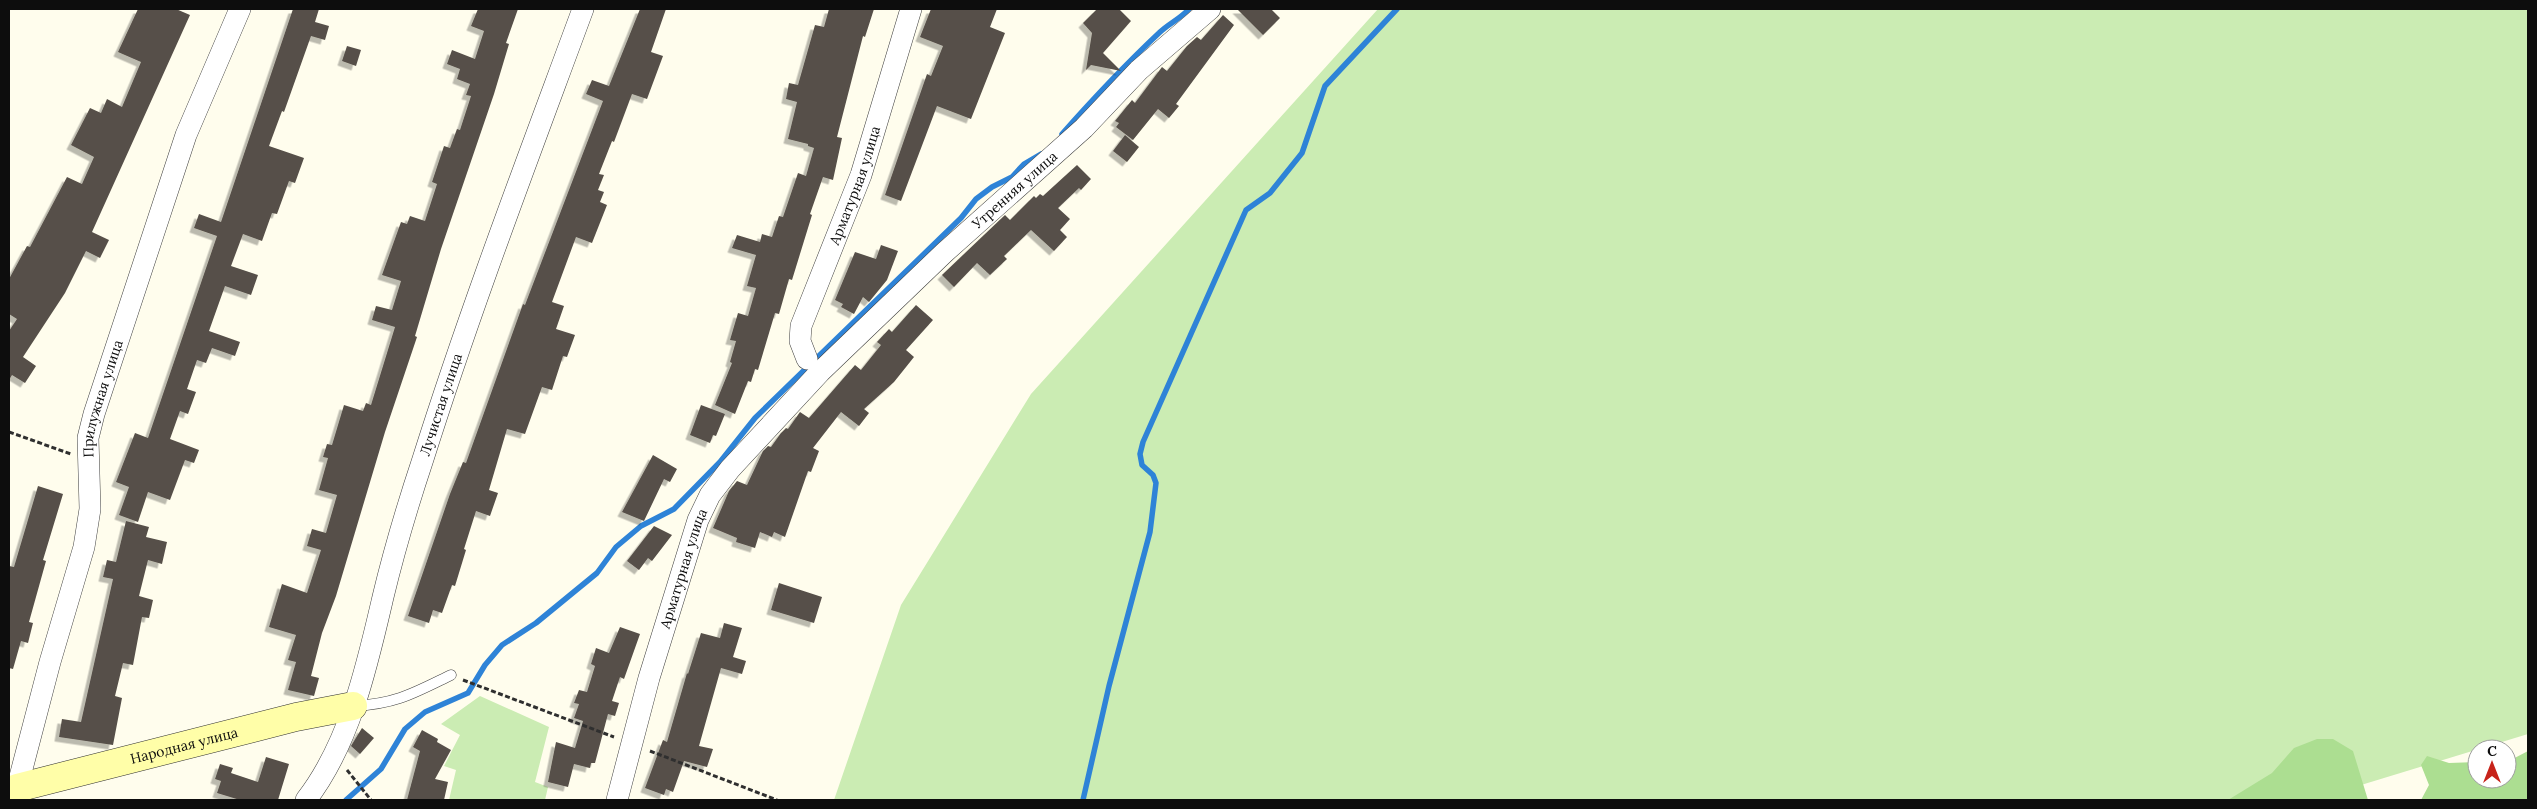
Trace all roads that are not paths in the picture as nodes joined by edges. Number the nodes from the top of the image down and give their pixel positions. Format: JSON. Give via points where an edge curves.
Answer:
{"nodes":[{"id":1,"x":240,"y":9,"type":"edge"},
{"id":2,"x":583,"y":9,"type":"edge"},
{"id":3,"x":911,"y":9,"type":"edge"},
{"id":4,"x":1210,"y":9,"type":"edge"},
{"id":5,"x":814,"y":366,"type":"junction"},
{"id":6,"x":451,"y":675,"type":"dead end"},
{"id":7,"x":352,"y":706,"type":"junction"},
{"id":8,"x":15,"y":794,"type":"edge"},
{"id":9,"x":306,"y":800,"type":"edge"},
{"id":10,"x":617,"y":800,"type":"edge"}],
"edges":[{"from":1,"to":8,"type":"street","name":"Прилужная улица","via":[[186,135],[94,414],[88,438],[90,510],[84,547]]},
{"from":2,"to":7,"type":"street","name":"Лучистая улица","via":[[422,459],[383,595],[370,656]]},
{"from":3,"to":5,"type":"street","name":"Арматурная улица","via":[[861,175],[801,326],[800,341]]},
{"from":4,"to":5,"type":"street","name":"Утренняя улица","via":[[1139,70],[1084,128]]},
{"from":5,"to":10,"type":"street","name":"Арматурная улица","via":[[710,495],[698,520],[649,678]]},
{"from":6,"to":7,"type":"lane","via":[[400,700]]},
{"from":7,"to":8,"type":"street","name":"Народная улица","via":[[296,717]]},
{"from":7,"to":9,"type":"street","name":"Лучистая улица","via":[[322,780]]}]}
